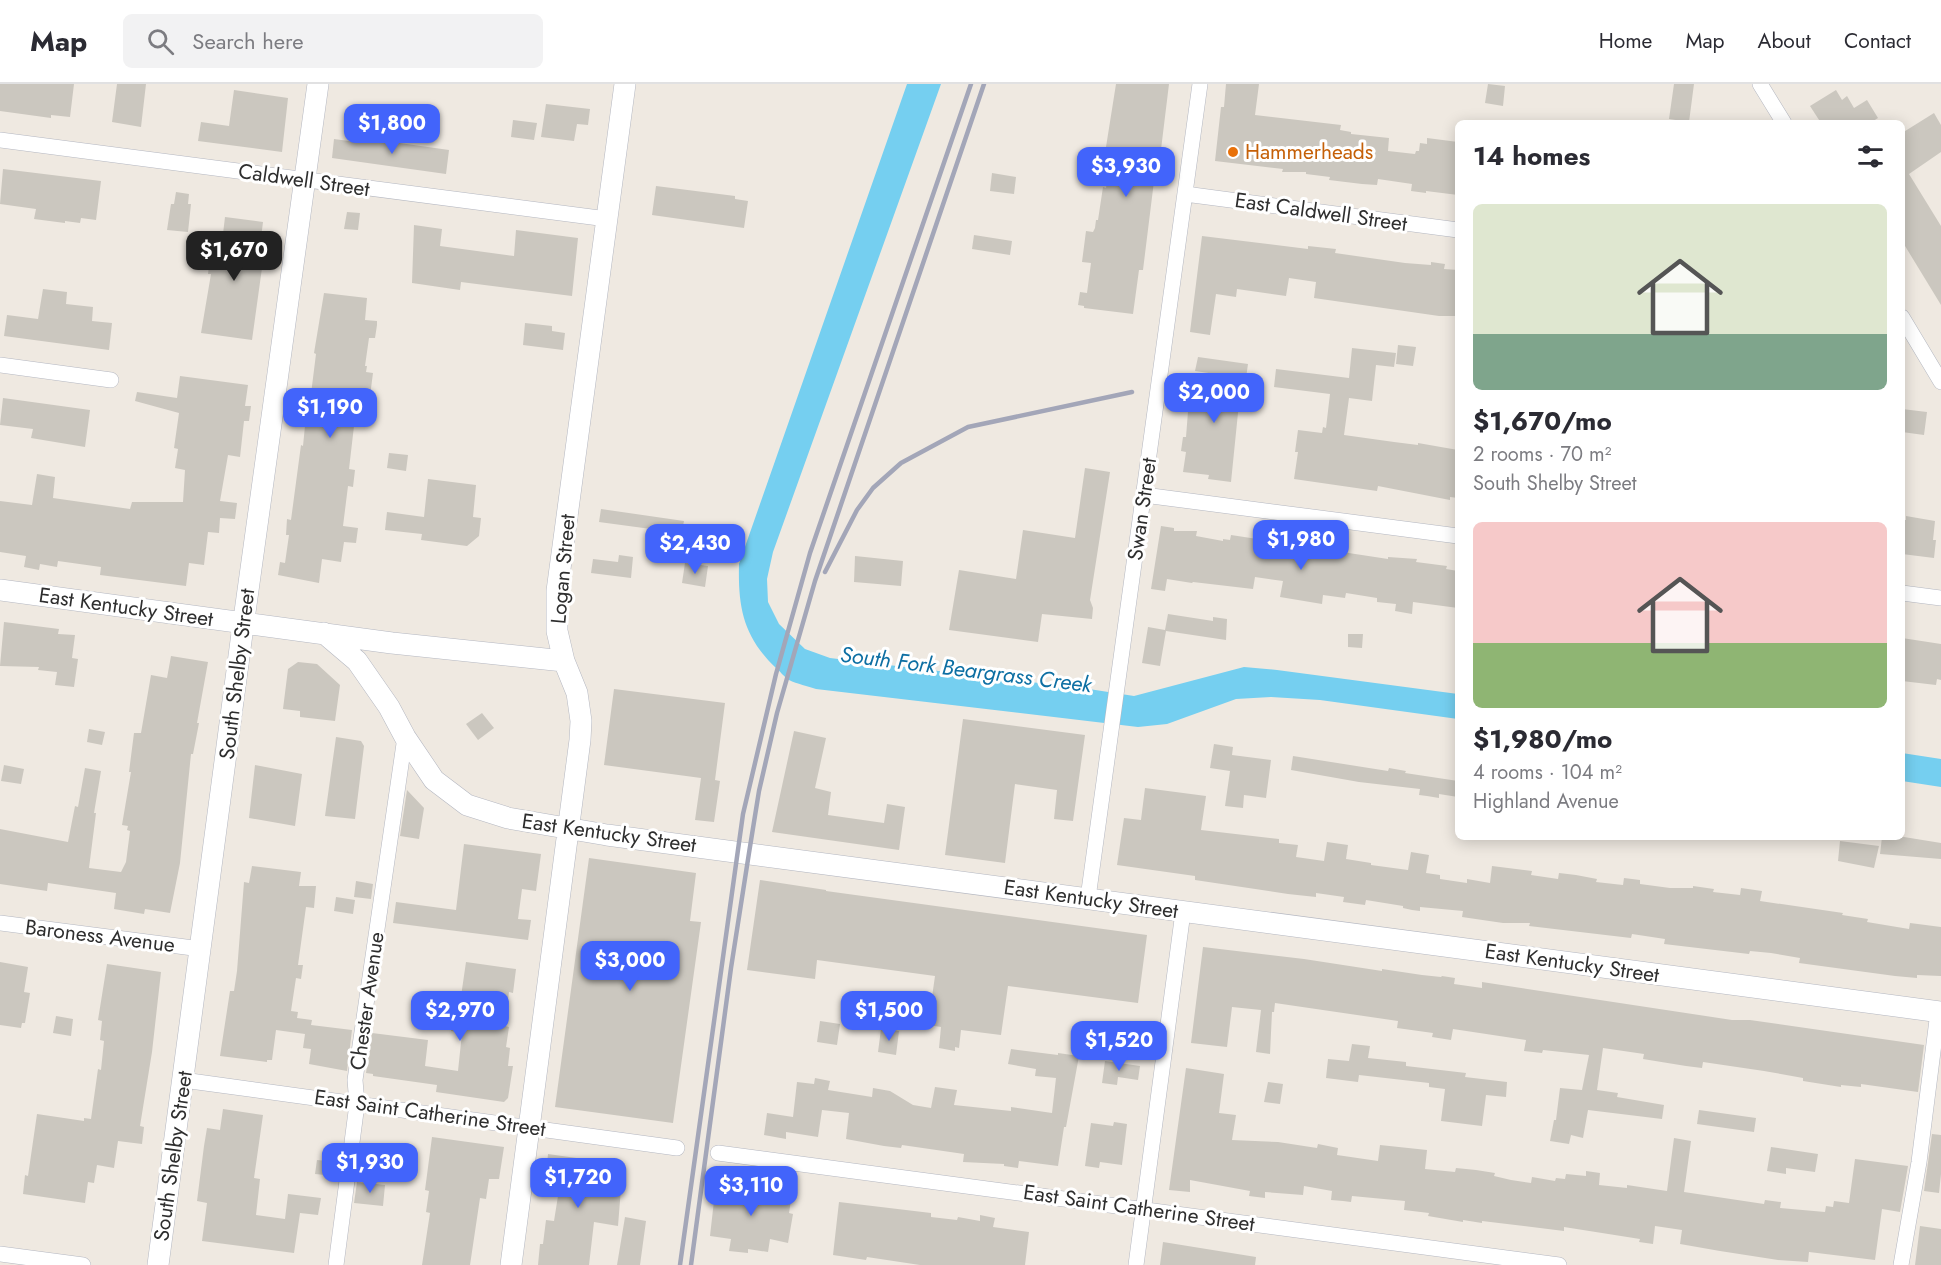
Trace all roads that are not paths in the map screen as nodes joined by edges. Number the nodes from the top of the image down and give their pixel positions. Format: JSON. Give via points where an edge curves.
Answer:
{"nodes":[{"id":1,"x":318,"y":84,"type":"edge"},
{"id":2,"x":625,"y":84,"type":"edge"},
{"id":3,"x":1200,"y":84,"type":"edge"},
{"id":4,"x":1760,"y":84,"type":"edge"},
{"id":5,"x":1782,"y":120,"type":"edge"},
{"id":6,"x":0,"y":140,"type":"edge"},
{"id":7,"x":305,"y":180,"type":"junction"},
{"id":8,"x":1185,"y":194,"type":"junction"},
{"id":9,"x":607,"y":219,"type":"junction"},
{"id":10,"x":1455,"y":230,"type":"edge"},
{"id":11,"x":1905,"y":322,"type":"edge"},
{"id":12,"x":0,"y":365,"type":"edge"},
{"id":13,"x":111,"y":380,"type":"dead end"},
{"id":14,"x":1941,"y":382,"type":"edge"},
{"id":15,"x":1144,"y":495,"type":"junction"},
{"id":16,"x":1455,"y":536,"type":"edge"},
{"id":17,"x":0,"y":590,"type":"edge"},
{"id":18,"x":1905,"y":593,"type":"edge"},
{"id":19,"x":1941,"y":598,"type":"edge"},
{"id":20,"x":244,"y":622,"type":"junction"},
{"id":21,"x":324,"y":633,"type":"junction"},
{"id":22,"x":564,"y":661,"type":"junction"},
{"id":23,"x":405,"y":737,"type":"junction"},
{"id":24,"x":567,"y":828,"type":"junction"},
{"id":25,"x":1088,"y":898,"type":"junction"},
{"id":26,"x":1183,"y":912,"type":"junction"},
{"id":27,"x":0,"y":923,"type":"edge"},
{"id":28,"x":201,"y":949,"type":"junction"},
{"id":29,"x":1940,"y":1012,"type":"edge"},
{"id":30,"x":183,"y":1080,"type":"junction"},
{"id":31,"x":357,"y":1104,"type":"junction"},
{"id":32,"x":529,"y":1127,"type":"junction"},
{"id":33,"x":677,"y":1148,"type":"dead end"},
{"id":34,"x":718,"y":1153,"type":"dead end"},
{"id":35,"x":1144,"y":1209,"type":"junction"},
{"id":36,"x":0,"y":1254,"type":"edge"},
{"id":37,"x":83,"y":1265,"type":"edge"},
{"id":38,"x":158,"y":1265,"type":"edge"},
{"id":39,"x":336,"y":1265,"type":"edge"},
{"id":40,"x":511,"y":1265,"type":"edge"},
{"id":41,"x":1136,"y":1265,"type":"edge"},
{"id":42,"x":1559,"y":1265,"type":"edge"},
{"id":43,"x":1901,"y":1265,"type":"edge"}],
"edges":[{"from":1,"to":7,"type":"main road","name":"South Shelby Street"},
{"from":2,"to":9,"type":"main road","name":"Logan Street"},
{"from":3,"to":8,"type":"street","name":"Swan Street"},
{"from":4,"to":5,"type":"street"},
{"from":6,"to":7,"type":"street","name":"Caldwell Street"},
{"from":7,"to":9,"type":"street","name":"Caldwell Street"},
{"from":7,"to":20,"type":"main road","name":"South Shelby Street"},
{"from":8,"to":10,"type":"street","name":"East Caldwell Street"},
{"from":8,"to":15,"type":"street","name":"Swan Street"},
{"from":9,"to":22,"type":"main road","name":"Logan Street","via":[[557,591],[557,631]]},
{"from":11,"to":14,"type":"street"},
{"from":12,"to":13,"type":"street"},
{"from":15,"to":16,"type":"street"},
{"from":15,"to":25,"type":"street","name":"Swan Street"},
{"from":17,"to":20,"type":"main road","name":"East Kentucky Street"},
{"from":18,"to":19,"type":"street"},
{"from":20,"to":21,"type":"main road","name":"East Kentucky Street"},
{"from":20,"to":28,"type":"main road","name":"South Shelby Street"},
{"from":21,"to":22,"type":"main road","name":"East Kentucky Street"},
{"from":21,"to":23,"type":"main road","name":"East Kentucky Street","via":[[357,661]]},
{"from":22,"to":24,"type":"main road","name":"Logan Street","via":[[577,693],[581,721]]},
{"from":23,"to":24,"type":"main road","name":"East Kentucky Street","via":[[434,780],[467,805],[508,818]]},
{"from":23,"to":31,"type":"street","name":"Chester Avenue","via":[[356,1080]]},
{"from":24,"to":25,"type":"main road","name":"East Kentucky Street"},
{"from":24,"to":32,"type":"main road","name":"Logan Street"},
{"from":25,"to":26,"type":"main road","name":"East Kentucky Street"},
{"from":26,"to":29,"type":"main road","name":"East Kentucky Street"},
{"from":26,"to":35,"type":"street"},
{"from":27,"to":28,"type":"street","name":"Baroness Avenue"},
{"from":28,"to":30,"type":"main road","name":"South Shelby Street"},
{"from":29,"to":43,"type":"street"},
{"from":30,"to":31,"type":"street","name":"East Saint Catherine Street"},
{"from":30,"to":38,"type":"main road","name":"South Shelby Street"},
{"from":31,"to":32,"type":"street","name":"East Saint Catherine Street"},
{"from":31,"to":39,"type":"street","name":"Chester Avenue"},
{"from":32,"to":33,"type":"street","name":"East Saint Catherine Street"},
{"from":32,"to":40,"type":"main road","name":"Logan Street"},
{"from":34,"to":35,"type":"street","name":"East Saint Catherine Street"},
{"from":35,"to":41,"type":"street"},
{"from":35,"to":42,"type":"street","name":"East Saint Catherine Street"},
{"from":36,"to":37,"type":"street"}]}
